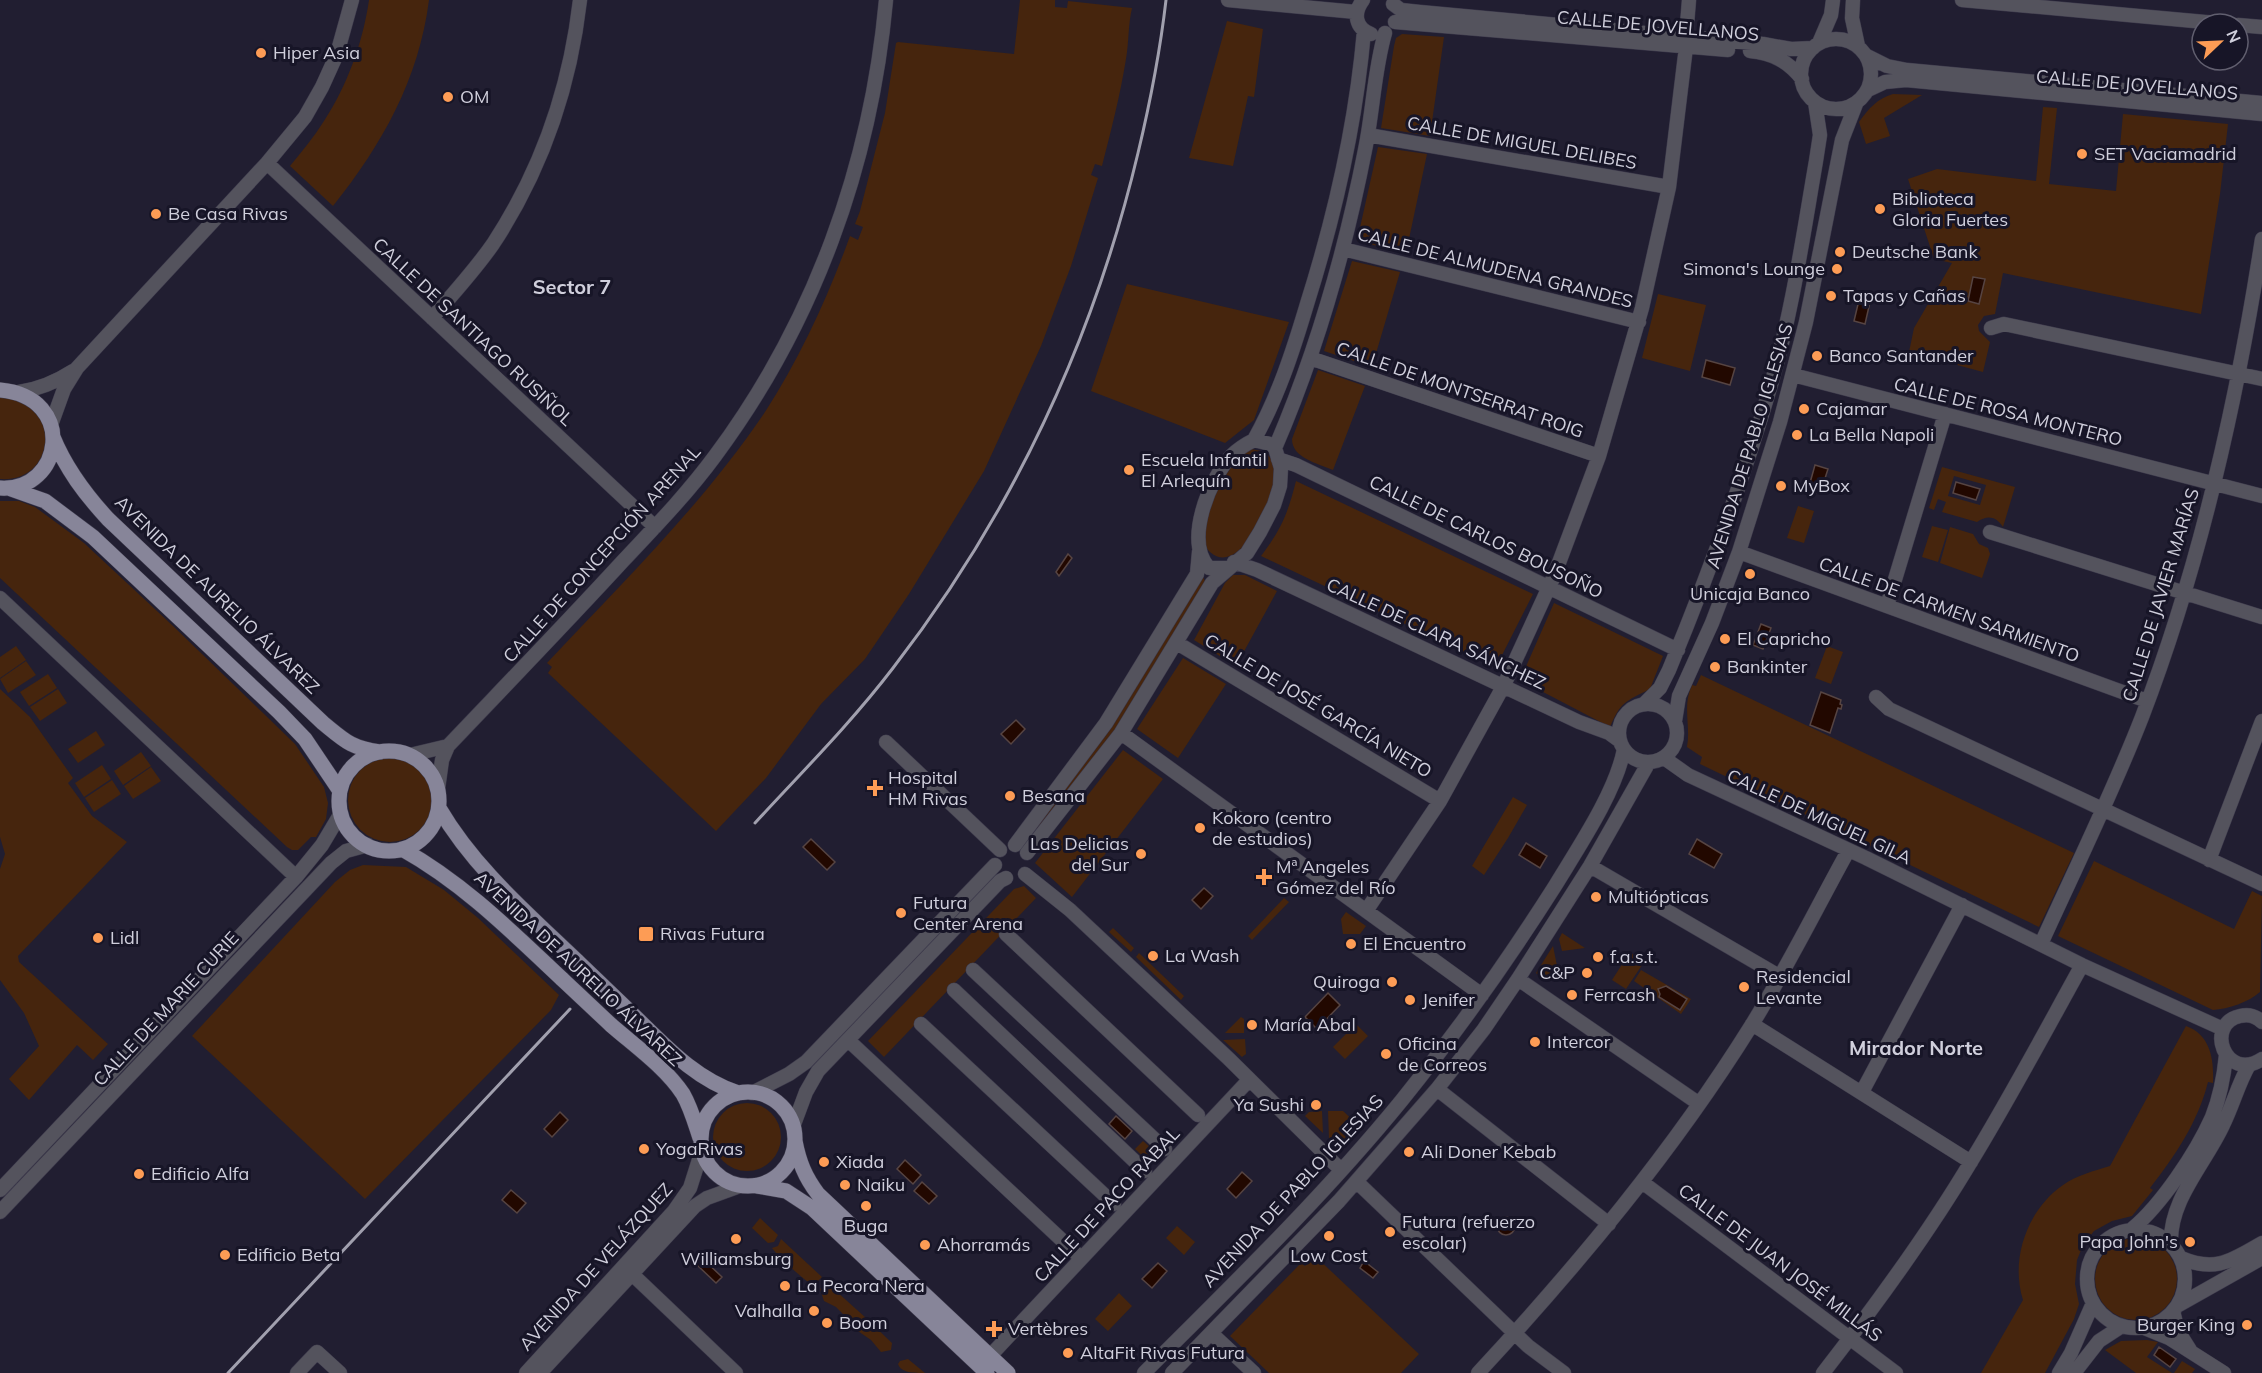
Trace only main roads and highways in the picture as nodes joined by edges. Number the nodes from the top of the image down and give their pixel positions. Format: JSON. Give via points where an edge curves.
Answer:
{"nodes":[{"id":1,"x":0,"y":390,"type":"edge"},
{"id":2,"x":52,"y":431,"type":"junction"},
{"id":3,"x":5,"y":488,"type":"edge"},
{"id":4,"x":380,"y":752,"type":"junction"},
{"id":5,"x":340,"y":791,"type":"junction"},
{"id":6,"x":439,"y":808,"type":"junction"},
{"id":7,"x":402,"y":849,"type":"junction"},
{"id":8,"x":745,"y":1093,"type":"junction"},
{"id":9,"x":794,"y":1134,"type":"junction"},
{"id":10,"x":701,"y":1146,"type":"junction"},
{"id":11,"x":757,"y":1186,"type":"junction"},
{"id":12,"x":982,"y":1367,"type":"edge"},
{"id":13,"x":1008,"y":1373,"type":"edge"}],
"edges":[{"from":1,"to":2,"type":"main road","name":"AVENIDA DE AURELIO ÁLVAREZ","via":[[19,392],[40,406]]},
{"from":2,"to":3,"type":"main road","via":[[51,454],[39,474],[25,484]]},
{"from":2,"to":4,"type":"main road","name":"AVENIDA DE AURELIO ÁLVAREZ","via":[[70,472],[108,519],[323,723],[348,744]]},
{"from":3,"to":5,"type":"main road","via":[[45,501],[93,537],[299,732]]},
{"from":4,"to":5,"type":"main road","via":[[356,763]]},
{"from":4,"to":6,"type":"main road","via":[[410,755],[423,764],[438,789]]},
{"from":5,"to":7,"type":"main road","via":[[341,813],[352,834],[387,851]]},
{"from":6,"to":7,"type":"main road","via":[[427,834]]},
{"from":6,"to":8,"type":"main road","name":"AVENIDA DE AURELIO ÁLVAREZ","bridge":true,"via":[[480,866],[511,899],[681,1060],[719,1087]]},
{"from":7,"to":10,"type":"main road","name":"AVENIDA DE AURELIO ÁLVAREZ","bridge":true,"via":[[447,876],[483,905],[667,1076],[693,1116]]},
{"from":8,"to":9,"type":"main road","via":[[771,1098],[782,1107]]},
{"from":8,"to":10,"type":"main road","via":[[722,1099],[710,1110],[703,1125]]},
{"from":9,"to":11,"type":"main road","via":[[792,1157],[784,1170]]},
{"from":9,"to":12,"type":"main road","via":[[800,1164],[809,1183]]},
{"from":10,"to":11,"type":"main road","via":[[715,1174],[740,1186]]},
{"from":11,"to":12,"type":"main road","via":[[786,1191],[812,1208]]},
{"from":12,"to":13,"type":"main road"}]}
